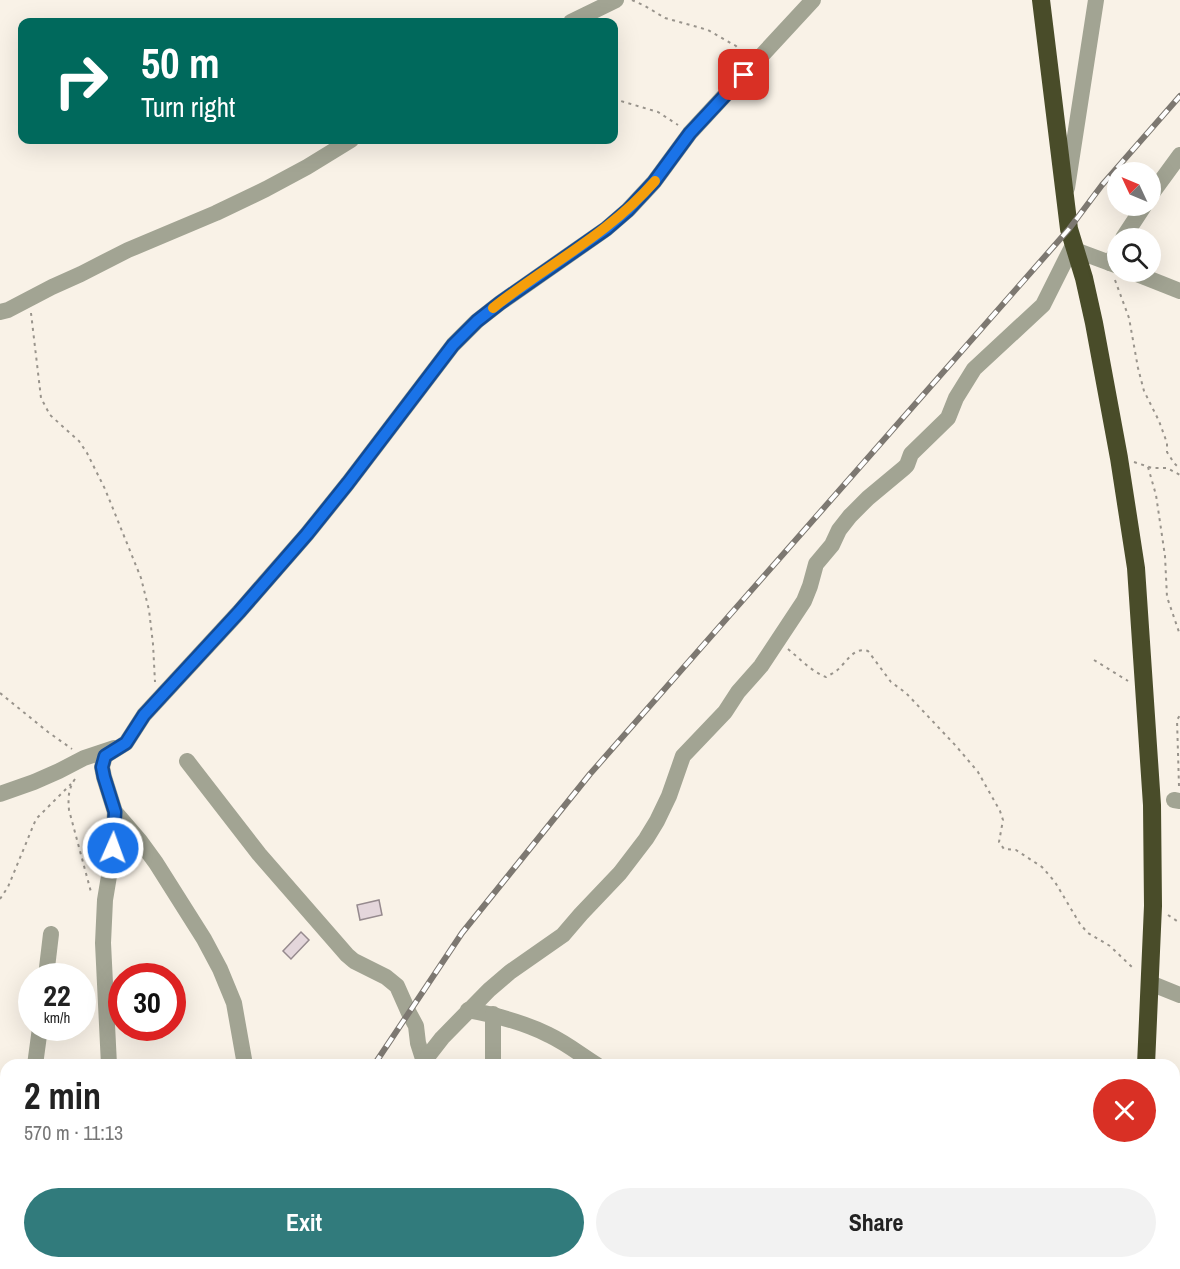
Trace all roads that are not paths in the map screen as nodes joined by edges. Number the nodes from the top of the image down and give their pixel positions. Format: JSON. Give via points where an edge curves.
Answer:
{"nodes":[{"id":1,"x":616,"y":0,"type":"edge"},
{"id":2,"x":813,"y":0,"type":"edge"},
{"id":3,"x":1041,"y":0,"type":"edge"},
{"id":4,"x":1096,"y":0,"type":"edge"},
{"id":5,"x":579,"y":18,"type":"edge"},
{"id":6,"x":344,"y":144,"type":"edge"},
{"id":7,"x":1180,"y":155,"type":"edge"},
{"id":8,"x":1161,"y":181,"type":"edge"},
{"id":9,"x":1066,"y":198,"type":"junction"},
{"id":10,"x":1074,"y":247,"type":"junction"},
{"id":11,"x":1107,"y":257,"type":"edge"},
{"id":12,"x":1157,"y":282,"type":"edge"},
{"id":13,"x":1179,"y":291,"type":"edge"},
{"id":14,"x":0,"y":312,"type":"edge"},
{"id":15,"x":126,"y":743,"type":"junction"},
{"id":16,"x":187,"y":761,"type":"dead end"},
{"id":17,"x":0,"y":794,"type":"edge"},
{"id":18,"x":115,"y":812,"type":"junction"},
{"id":19,"x":51,"y":934,"type":"dead end"},
{"id":20,"x":48,"y":963,"type":"edge"},
{"id":21,"x":1150,"y":983,"type":"junction"},
{"id":22,"x":1180,"y":995,"type":"edge"},
{"id":23,"x":468,"y":1010,"type":"junction"},
{"id":24,"x":493,"y":1014,"type":"junction"},
{"id":25,"x":38,"y":1041,"type":"edge"},
{"id":26,"x":36,"y":1059,"type":"edge"},
{"id":27,"x":109,"y":1059,"type":"edge"},
{"id":28,"x":244,"y":1059,"type":"edge"},
{"id":29,"x":422,"y":1059,"type":"edge"},
{"id":30,"x":427,"y":1059,"type":"edge"},
{"id":31,"x":493,"y":1059,"type":"edge"},
{"id":32,"x":588,"y":1059,"type":"edge"},
{"id":33,"x":1146,"y":1059,"type":"edge"}],
"edges":[{"from":1,"to":5,"type":"street"},
{"from":2,"to":15,"type":"street","via":[[690,133],[628,210],[500,303],[453,345],[307,534],[144,715]]},
{"from":3,"to":9,"type":"highway"},
{"from":4,"to":9,"type":"street"},
{"from":6,"to":14,"type":"street","via":[[266,189]]},
{"from":7,"to":8,"type":"street"},
{"from":9,"to":10,"type":"highway"},
{"from":10,"to":11,"type":"street"},
{"from":10,"to":21,"type":"highway","via":[[1084,278],[1119,458],[1136,568],[1152,805]]},
{"from":10,"to":23,"type":"street","via":[[1043,305],[974,369],[948,418],[911,454],[907,465],[868,498],[839,530],[816,564],[807,595],[761,666],[683,756],[657,821],[620,873],[563,935],[510,972]]},
{"from":12,"to":13,"type":"street"},
{"from":15,"to":17,"type":"street"},
{"from":15,"to":18,"type":"street","via":[[105,756],[102,767]]},
{"from":16,"to":29,"type":"street","via":[[259,854],[348,955],[397,986],[416,1026]]},
{"from":18,"to":27,"type":"street","via":[[103,943]]},
{"from":18,"to":28,"type":"street","via":[[156,863],[220,969],[234,1003]]},
{"from":19,"to":20,"type":"street"},
{"from":21,"to":22,"type":"street"},
{"from":21,"to":33,"type":"highway"},
{"from":23,"to":24,"type":"street"},
{"from":23,"to":30,"type":"street"},
{"from":24,"to":31,"type":"street"},
{"from":24,"to":32,"type":"street","via":[[550,1035]]},
{"from":25,"to":26,"type":"street"}]}
